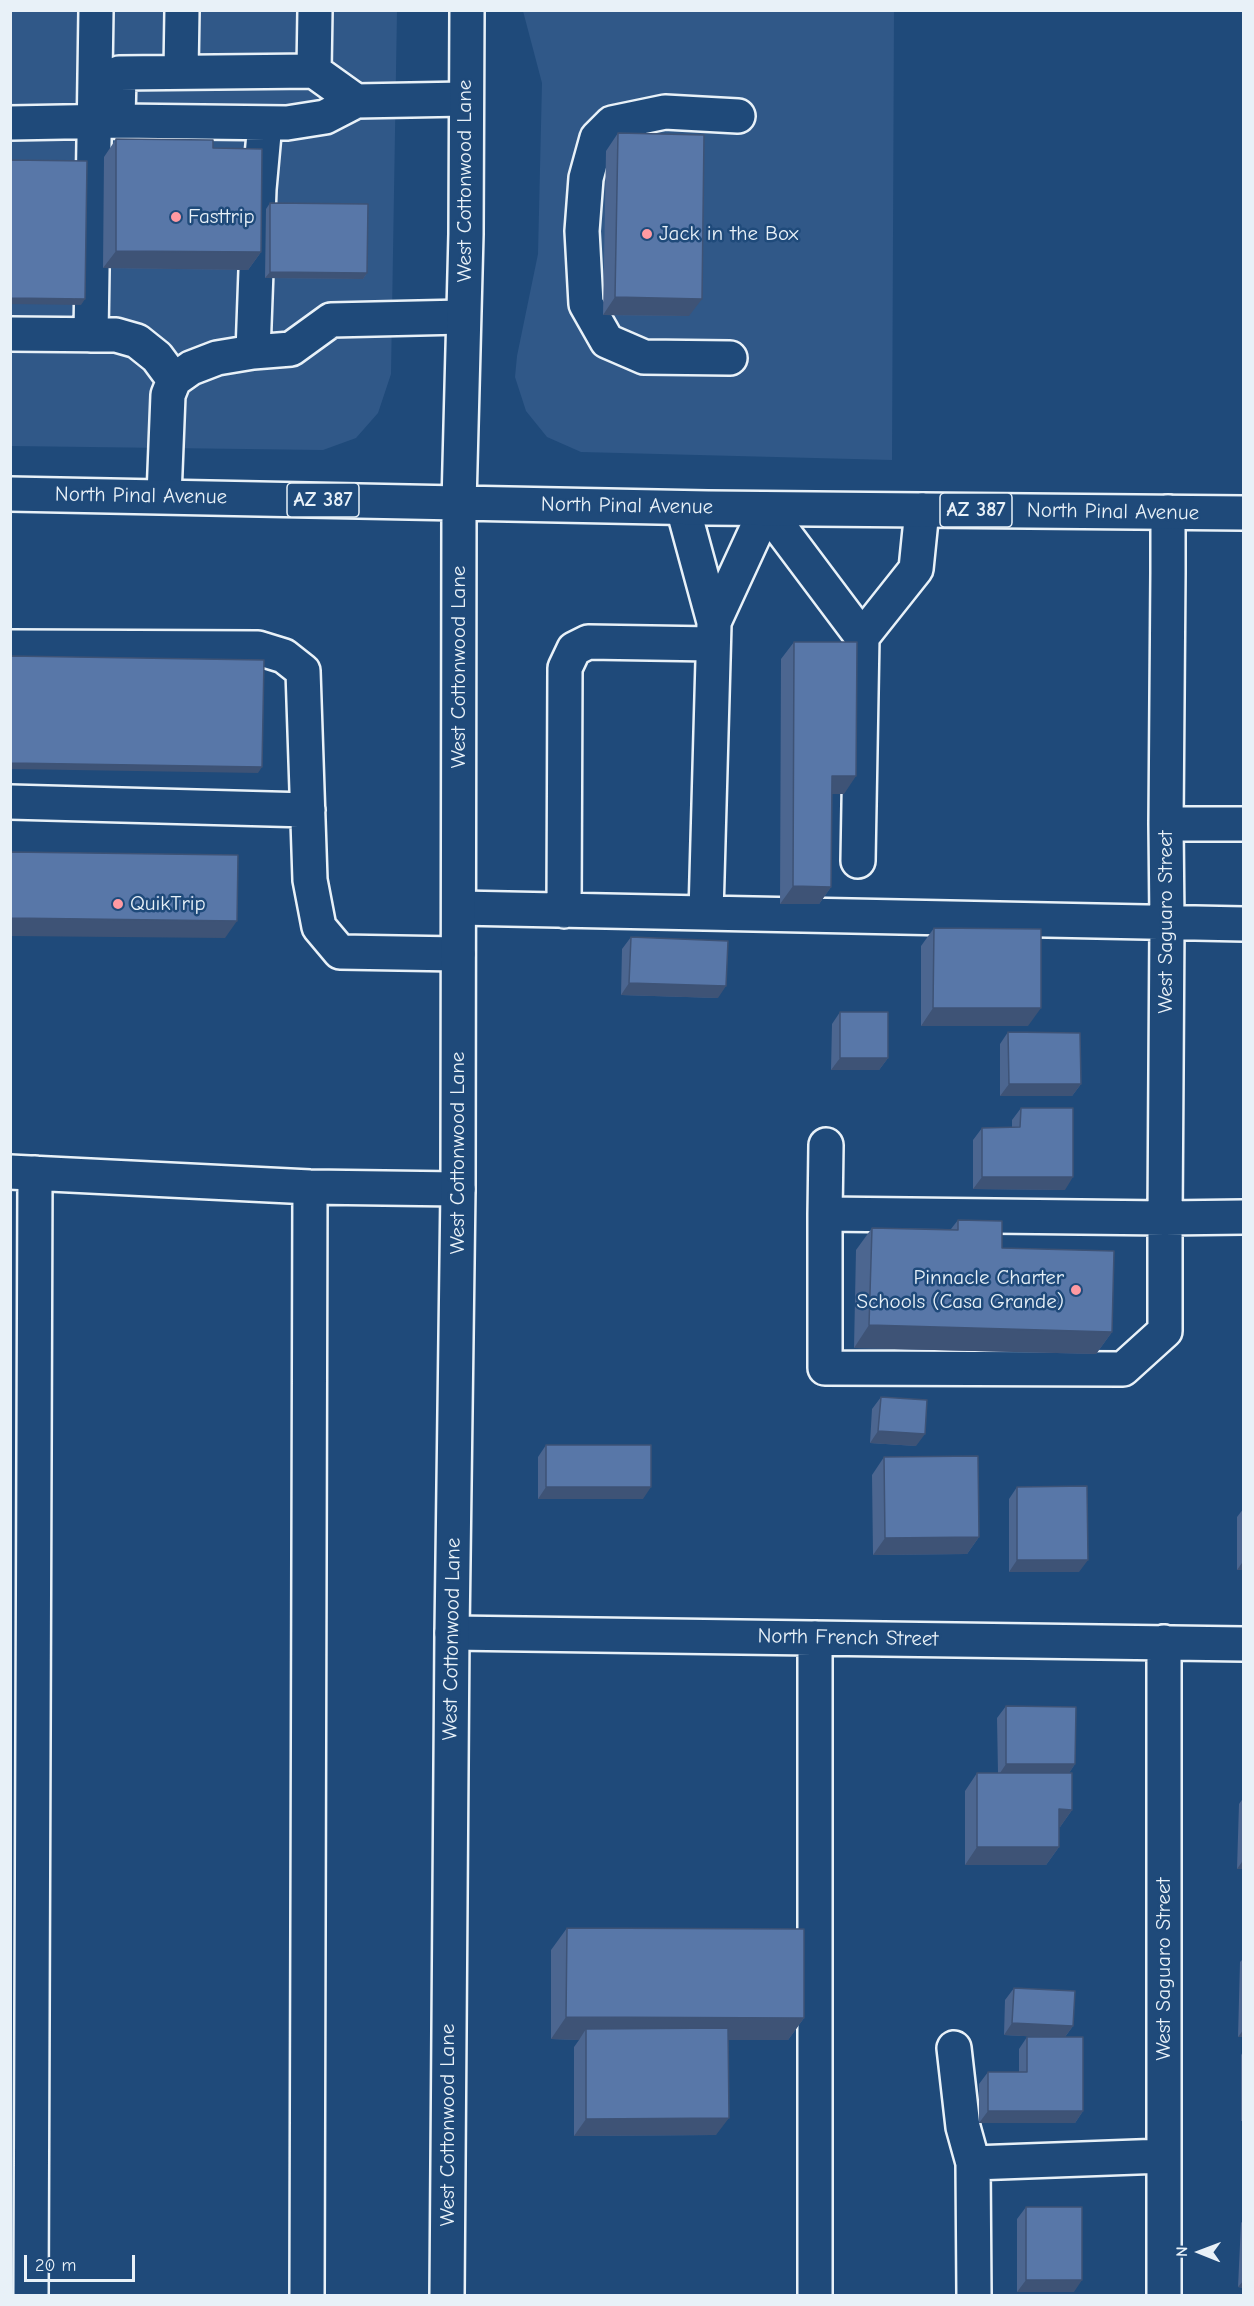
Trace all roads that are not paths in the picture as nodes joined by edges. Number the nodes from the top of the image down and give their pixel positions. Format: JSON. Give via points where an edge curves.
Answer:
{"nodes":[{"id":1,"x":96,"y":10,"type":"edge"},
{"id":2,"x":182,"y":10,"type":"edge"},
{"id":3,"x":315,"y":10,"type":"edge"},
{"id":4,"x":467,"y":10,"type":"edge"},
{"id":5,"x":314,"y":71,"type":"junction"},
{"id":6,"x":181,"y":72,"type":"junction"},
{"id":7,"x":465,"y":99,"type":"junction"},
{"id":8,"x":356,"y":101,"type":"junction"},
{"id":9,"x":738,"y":116,"type":"dead end"},
{"id":10,"x":106,"y":121,"type":"junction"},
{"id":11,"x":10,"y":123,"type":"edge"},
{"id":12,"x":265,"y":123,"type":"junction"},
{"id":13,"x":464,"y":317,"type":"junction"},
{"id":14,"x":10,"y":334,"type":"edge"},
{"id":15,"x":91,"y":335,"type":"junction"},
{"id":16,"x":253,"y":352,"type":"junction"},
{"id":17,"x":730,"y":358,"type":"dead end"},
{"id":18,"x":174,"y":380,"type":"junction"},
{"id":19,"x":10,"y":494,"type":"edge"},
{"id":20,"x":164,"y":496,"type":"junction"},
{"id":21,"x":459,"y":503,"type":"junction"},
{"id":22,"x":683,"y":508,"type":"junction"},
{"id":23,"x":766,"y":509,"type":"junction"},
{"id":24,"x":922,"y":510,"type":"junction"},
{"id":25,"x":1168,"y":512,"type":"junction"},
{"id":26,"x":1244,"y":513,"type":"edge"},
{"id":27,"x":713,"y":633,"type":"junction"},
{"id":28,"x":862,"y":637,"type":"junction"},
{"id":29,"x":10,"y":647,"type":"edge"},
{"id":30,"x":10,"y":802,"type":"edge"},
{"id":31,"x":308,"y":810,"type":"junction"},
{"id":32,"x":1166,"y":824,"type":"junction"},
{"id":33,"x":1244,"y":824,"type":"edge"},
{"id":34,"x":858,"y":861,"type":"dead end"},
{"id":35,"x":459,"y":908,"type":"junction"},
{"id":36,"x":564,"y":910,"type":"junction"},
{"id":37,"x":706,"y":913,"type":"junction"},
{"id":38,"x":1167,"y":923,"type":"junction"},
{"id":39,"x":1244,"y":924,"type":"edge"},
{"id":40,"x":458,"y":954,"type":"junction"},
{"id":41,"x":826,"y":1145,"type":"dead end"},
{"id":42,"x":23,"y":1173,"type":"edge"},
{"id":43,"x":310,"y":1187,"type":"junction"},
{"id":44,"x":458,"y":1189,"type":"junction"},
{"id":45,"x":825,"y":1214,"type":"junction"},
{"id":46,"x":1244,"y":1216,"type":"edge"},
{"id":47,"x":1165,"y":1218,"type":"junction"},
{"id":48,"x":452,"y":1633,"type":"junction"},
{"id":49,"x":815,"y":1638,"type":"junction"},
{"id":50,"x":1164,"y":1642,"type":"junction"},
{"id":51,"x":1244,"y":1644,"type":"edge"},
{"id":52,"x":954,"y":2048,"type":"dead end"},
{"id":53,"x":1164,"y":2156,"type":"junction"},
{"id":54,"x":973,"y":2163,"type":"junction"},
{"id":55,"x":31,"y":2295,"type":"edge"},
{"id":56,"x":307,"y":2295,"type":"edge"},
{"id":57,"x":447,"y":2295,"type":"edge"},
{"id":58,"x":815,"y":2295,"type":"edge"},
{"id":59,"x":975,"y":2295,"type":"edge"},
{"id":60,"x":1164,"y":2295,"type":"edge"}],
"edges":[{"from":1,"to":10,"type":"street"},
{"from":2,"to":6,"type":"street"},
{"from":3,"to":5,"type":"street"},
{"from":4,"to":7,"type":"street","name":"West Cottonwood Lane"},
{"from":5,"to":6,"type":"street"},
{"from":5,"to":8,"type":"street"},
{"from":6,"to":10,"type":"street","via":[[118,73]]},
{"from":7,"to":8,"type":"street"},
{"from":7,"to":13,"type":"street","name":"West Cottonwood Lane"},
{"from":8,"to":12,"type":"street","via":[[325,117]]},
{"from":9,"to":17,"type":"street","via":[[665,112],[612,123],[597,138],[594,148],[586,178],[582,231],[586,304],[607,341],[644,357]]},
{"from":10,"to":11,"type":"street"},
{"from":10,"to":12,"type":"street"},
{"from":10,"to":15,"type":"street"},
{"from":12,"to":16,"type":"street"},
{"from":13,"to":16,"type":"street","via":[[332,320],[291,349]]},
{"from":13,"to":21,"type":"street","name":"West Cottonwood Lane"},
{"from":14,"to":15,"type":"street"},
{"from":15,"to":18,"type":"street","via":[[116,335],[137,341],[157,357]]},
{"from":16,"to":18,"type":"street","via":[[217,358]]},
{"from":18,"to":20,"type":"street","via":[[168,395]]},
{"from":19,"to":20,"type":"street","name":"North Pinal Avenue","number":"AZ 387"},
{"from":20,"to":21,"type":"street","name":"North Pinal Avenue","number":"AZ 387"},
{"from":21,"to":22,"type":"street","name":"North Pinal Avenue","number":"AZ 387"},
{"from":21,"to":35,"type":"street","name":"West Cottonwood Lane"},
{"from":22,"to":23,"type":"street","name":"North Pinal Avenue","number":"AZ 387"},
{"from":22,"to":27,"type":"street"},
{"from":23,"to":24,"type":"street","name":"North Pinal Avenue","number":"AZ 387"},
{"from":23,"to":27,"type":"street"},
{"from":23,"to":28,"type":"street"},
{"from":24,"to":25,"type":"street","name":"North Pinal Avenue","number":"AZ 387"},
{"from":24,"to":28,"type":"street","via":[[916,569]]},
{"from":25,"to":26,"type":"street","name":"North Pinal Avenue","number":"AZ 387"},
{"from":25,"to":32,"type":"street","name":"West Saguaro Street"},
{"from":27,"to":36,"type":"street","via":[[588,642],[574,649],[565,668]]},
{"from":27,"to":37,"type":"street"},
{"from":28,"to":34,"type":"street"},
{"from":29,"to":31,"type":"street","via":[[258,648],[285,656],[303,671]]},
{"from":30,"to":31,"type":"street"},
{"from":31,"to":40,"type":"street","via":[[310,880],[319,927],[340,952]]},
{"from":32,"to":33,"type":"street"},
{"from":32,"to":38,"type":"street","name":"West Saguaro Street"},
{"from":35,"to":36,"type":"street"},
{"from":35,"to":40,"type":"street","name":"West Cottonwood Lane"},
{"from":36,"to":37,"type":"street"},
{"from":37,"to":38,"type":"street"},
{"from":38,"to":39,"type":"street"},
{"from":38,"to":47,"type":"street","name":"West Saguaro Street"},
{"from":40,"to":44,"type":"street","name":"West Cottonwood Lane"},
{"from":41,"to":45,"type":"street"},
{"from":42,"to":43,"type":"street"},
{"from":42,"to":55,"type":"street"},
{"from":43,"to":44,"type":"street"},
{"from":43,"to":56,"type":"street"},
{"from":44,"to":48,"type":"street","name":"West Cottonwood Lane"},
{"from":45,"to":47,"type":"street"},
{"from":45,"to":47,"type":"street","name":"West Saguaro Street","via":[[825,1368],[1123,1369],[1165,1331]]},
{"from":46,"to":47,"type":"street"},
{"from":48,"to":49,"type":"street","name":"North French Street"},
{"from":48,"to":57,"type":"street","name":"West Cottonwood Lane"},
{"from":49,"to":50,"type":"street","name":"North French Street"},
{"from":49,"to":58,"type":"street"},
{"from":50,"to":51,"type":"street","name":"North French Street"},
{"from":50,"to":53,"type":"street","name":"West Saguaro Street"},
{"from":52,"to":54,"type":"street","via":[[963,2127]]},
{"from":53,"to":54,"type":"street"},
{"from":53,"to":60,"type":"street","name":"West Saguaro Street"},
{"from":54,"to":59,"type":"street"}]}
